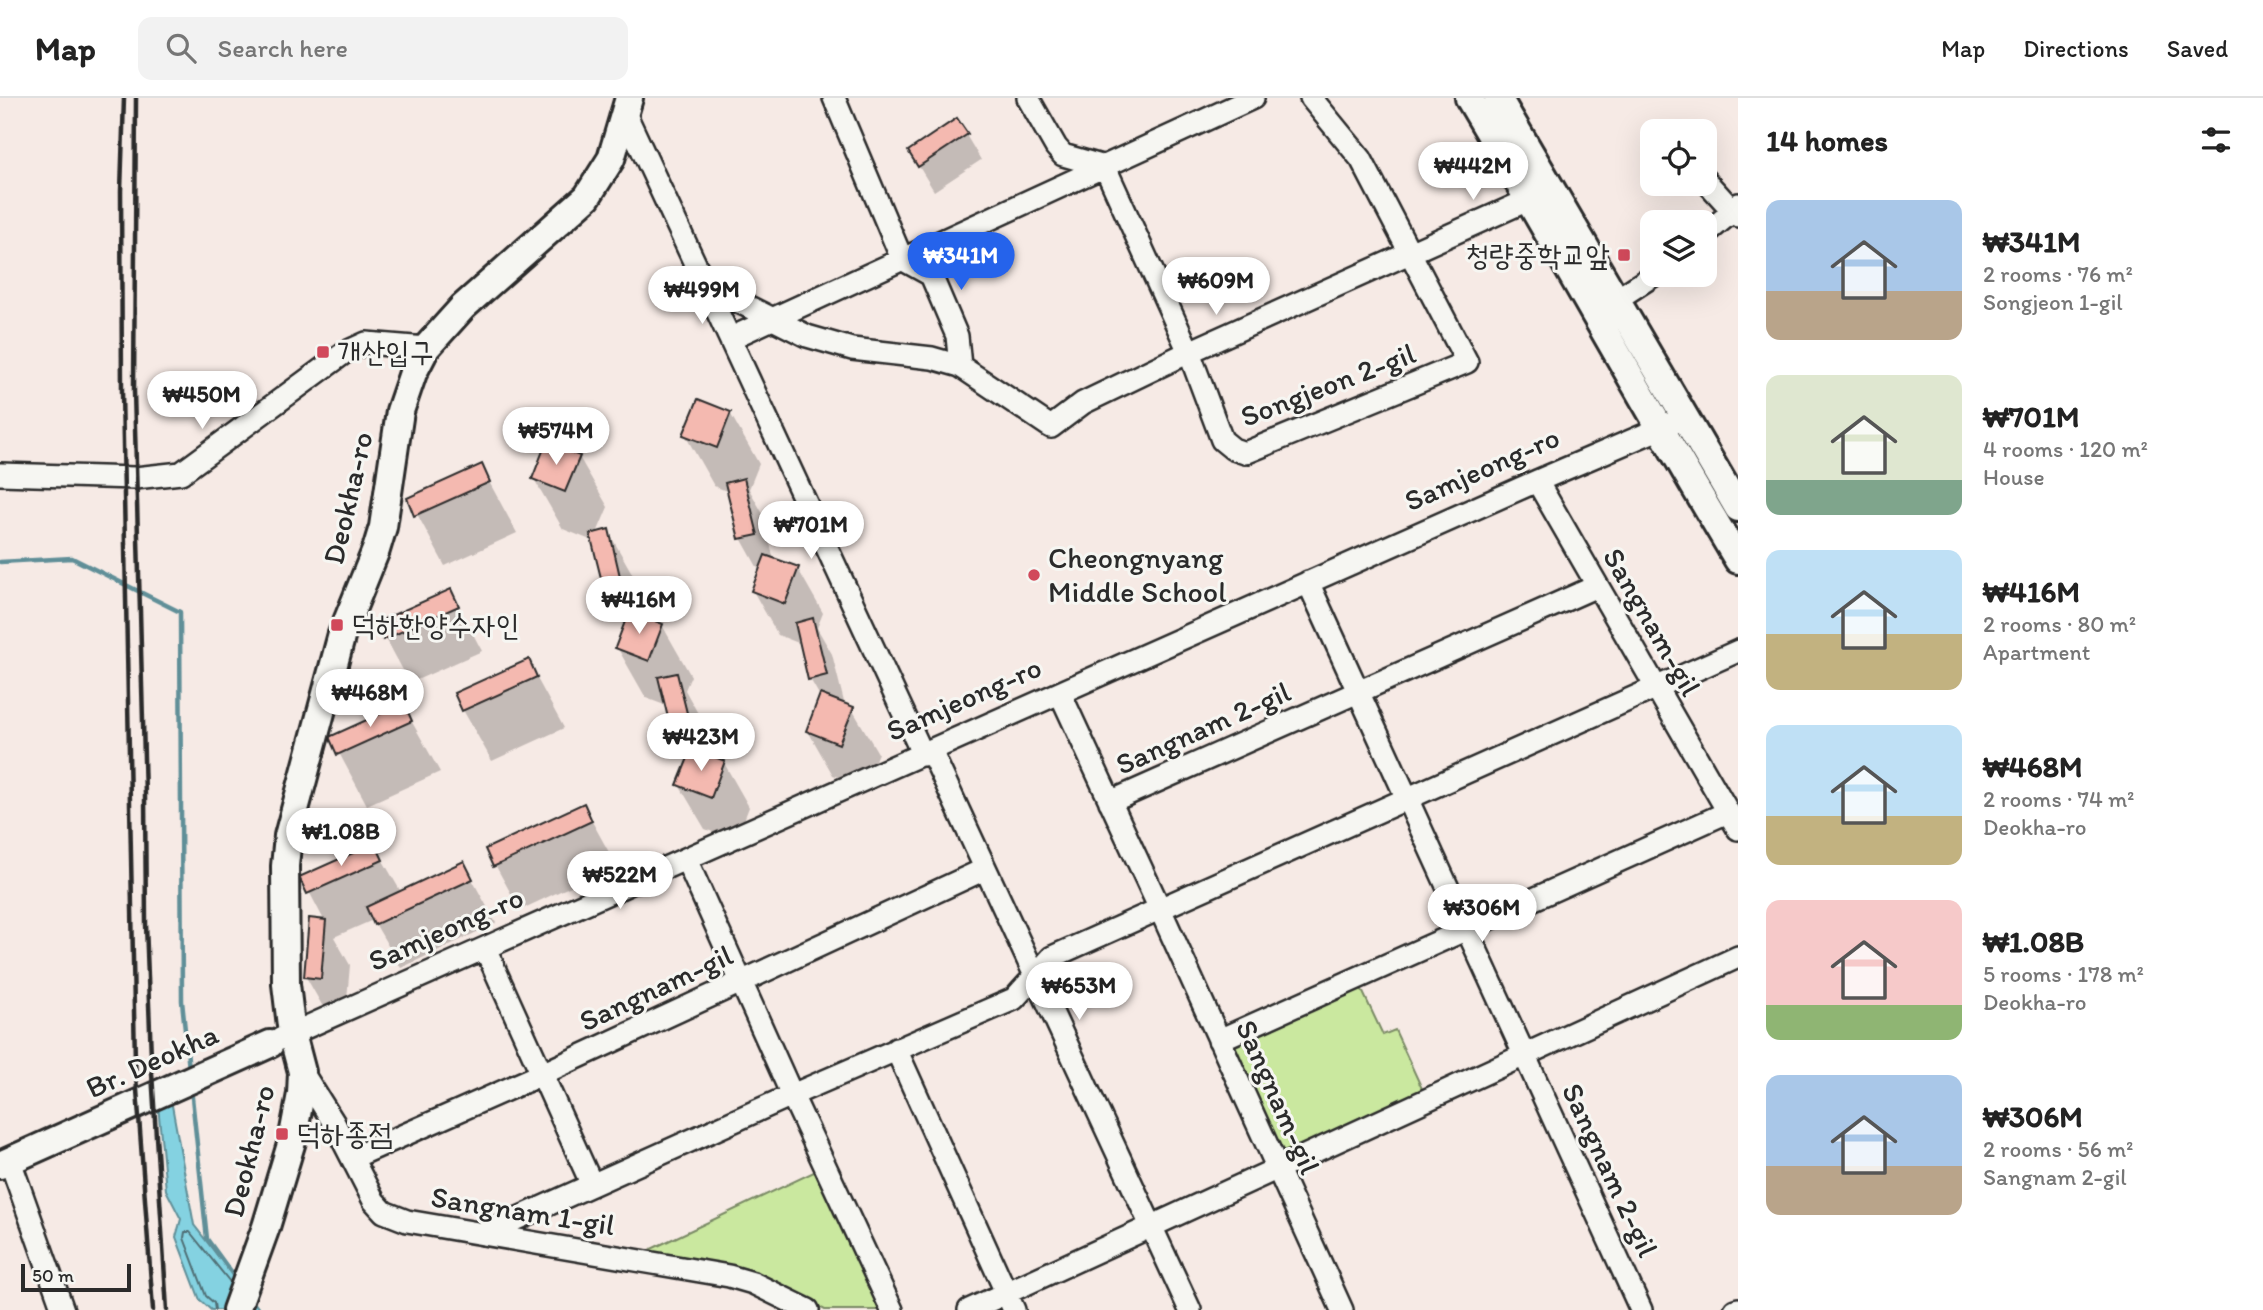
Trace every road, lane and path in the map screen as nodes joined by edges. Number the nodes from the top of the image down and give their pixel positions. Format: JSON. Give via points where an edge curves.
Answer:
{"nodes":[{"id":1,"x":834,"y":98,"type":"edge"},
{"id":2,"x":1028,"y":98,"type":"edge"},
{"id":3,"x":1254,"y":98,"type":"edge"},
{"id":4,"x":1311,"y":98,"type":"edge"},
{"id":5,"x":1468,"y":98,"type":"edge"},
{"id":6,"x":1498,"y":98,"type":"edge"},
{"id":7,"x":627,"y":106,"type":"edge"},
{"id":8,"x":1105,"y":167,"type":"junction"},
{"id":9,"x":1717,"y":191,"type":"edge"},
{"id":10,"x":1541,"y":194,"type":"junction"},
{"id":11,"x":1736,"y":211,"type":"edge"},
{"id":12,"x":1717,"y":225,"type":"edge"},
{"id":13,"x":1410,"y":254,"type":"junction"},
{"id":14,"x":902,"y":259,"type":"junction"},
{"id":15,"x":1640,"y":284,"type":"edge"},
{"id":16,"x":705,"y":285,"type":"junction"},
{"id":17,"x":1617,"y":299,"type":"junction"},
{"id":18,"x":772,"y":319,"type":"junction"},
{"id":19,"x":731,"y":338,"type":"junction"},
{"id":20,"x":418,"y":347,"type":"junction"},
{"id":21,"x":1189,"y":352,"type":"junction"},
{"id":22,"x":960,"y":366,"type":"junction"},
{"id":23,"x":1686,"y":418,"type":"junction"},
{"id":24,"x":1659,"y":429,"type":"junction"},
{"id":25,"x":0,"y":474,"type":"edge"},
{"id":26,"x":1537,"y":481,"type":"junction"},
{"id":27,"x":1738,"y":509,"type":"edge"},
{"id":28,"x":1738,"y":560,"type":"edge"},
{"id":29,"x":1308,"y":582,"type":"junction"},
{"id":30,"x":1597,"y":586,"type":"junction"},
{"id":31,"x":1738,"y":651,"type":"edge"},
{"id":32,"x":1655,"y":689,"type":"junction"},
{"id":33,"x":1358,"y":692,"type":"junction"},
{"id":34,"x":1060,"y":693,"type":"junction"},
{"id":35,"x":927,"y":753,"type":"junction"},
{"id":36,"x":1407,"y":799,"type":"junction"},
{"id":37,"x":1110,"y":802,"type":"junction"},
{"id":38,"x":1733,"y":820,"type":"edge"},
{"id":39,"x":686,"y":859,"type":"junction"},
{"id":40,"x":985,"y":869,"type":"junction"},
{"id":41,"x":1160,"y":909,"type":"junction"},
{"id":42,"x":1467,"y":927,"type":"junction"},
{"id":43,"x":485,"y":948,"type":"junction"},
{"id":44,"x":1738,"y":957,"type":"edge"},
{"id":45,"x":1035,"y":977,"type":"junction"},
{"id":46,"x":741,"y":981,"type":"junction"},
{"id":47,"x":281,"y":1039,"type":"junction"},
{"id":48,"x":1219,"y":1040,"type":"junction"},
{"id":49,"x":896,"y":1049,"type":"junction"},
{"id":50,"x":1525,"y":1055,"type":"junction"},
{"id":51,"x":302,"y":1072,"type":"junction"},
{"id":52,"x":542,"y":1074,"type":"junction"},
{"id":53,"x":792,"y":1095,"type":"junction"},
{"id":54,"x":352,"y":1158,"type":"junction"},
{"id":55,"x":5,"y":1163,"type":"edge"},
{"id":56,"x":1277,"y":1170,"type":"junction"},
{"id":57,"x":592,"y":1185,"type":"junction"},
{"id":58,"x":1152,"y":1228,"type":"junction"},
{"id":59,"x":482,"y":1234,"type":"junction"},
{"id":60,"x":1010,"y":1302,"type":"edge"},
{"id":61,"x":63,"y":1310,"type":"edge"},
{"id":62,"x":236,"y":1310,"type":"edge"},
{"id":63,"x":808,"y":1310,"type":"edge"},
{"id":64,"x":892,"y":1310,"type":"edge"},
{"id":65,"x":969,"y":1310,"type":"edge"},
{"id":66,"x":1189,"y":1310,"type":"edge"},
{"id":67,"x":1342,"y":1310,"type":"edge"},
{"id":68,"x":1641,"y":1310,"type":"edge"}],
"edges":[{"from":1,"to":14,"type":"street"},
{"from":2,"to":8,"type":"street","via":[[1063,155]]},
{"from":3,"to":8,"type":"street"},
{"from":4,"to":13,"type":"street","via":[[1361,159]]},
{"from":5,"to":10,"type":"main road"},
{"from":6,"to":10,"type":"main road"},
{"from":7,"to":16,"type":"street"},
{"from":7,"to":20,"type":"main road","name":"Deokha-ro","via":[[611,159],[587,197]]},
{"from":8,"to":14,"type":"street"},
{"from":8,"to":21,"type":"street","name":"Songjeon 2-gil"},
{"from":9,"to":11,"type":"street"},
{"from":10,"to":13,"type":"street"},
{"from":10,"to":17,"type":"main road"},
{"from":10,"to":24,"type":"main road"},
{"from":11,"to":12,"type":"street"},
{"from":13,"to":21,"type":"street"},
{"from":13,"to":21,"type":"street","name":"Songjeon 2-gil","via":[[1467,362],[1245,453],[1222,440]]},
{"from":14,"to":18,"type":"street"},
{"from":14,"to":22,"type":"street","via":[[930,275],[957,336]]},
{"from":15,"to":17,"type":"street"},
{"from":16,"to":18,"type":"street"},
{"from":16,"to":19,"type":"street"},
{"from":17,"to":23,"type":"main road"},
{"from":18,"to":19,"type":"street"},
{"from":18,"to":22,"type":"street","via":[[807,336],[852,349],[932,358]]},
{"from":19,"to":35,"type":"street"},
{"from":20,"to":25,"type":"street","via":[[366,343],[344,353],[181,472],[135,478]]},
{"from":20,"to":47,"type":"main road","name":"Deokha-ro","via":[[400,411],[383,527],[342,634],[288,836]]},
{"from":21,"to":22,"type":"street","via":[[1083,402],[1051,428]]},
{"from":23,"to":24,"type":"street","name":"Samjeong-ro"},
{"from":23,"to":27,"type":"main road"},
{"from":24,"to":26,"type":"street","name":"Samjeong-ro"},
{"from":24,"to":28,"type":"main road"},
{"from":26,"to":29,"type":"street","name":"Samjeong-ro"},
{"from":26,"to":30,"type":"street","name":"Sangnam-gil"},
{"from":29,"to":33,"type":"street","name":"Sangnam 2-gil"},
{"from":29,"to":34,"type":"street","name":"Samjeong-ro"},
{"from":30,"to":32,"type":"street","name":"Sangnam-gil"},
{"from":30,"to":33,"type":"street","name":"Sangnam 2-gil"},
{"from":31,"to":32,"type":"street"},
{"from":32,"to":36,"type":"street"},
{"from":32,"to":38,"type":"street","name":"Sangnam-gil"},
{"from":33,"to":36,"type":"street","name":"Sangnam 2-gil"},
{"from":33,"to":37,"type":"street","name":"Sangnam 2-gil"},
{"from":34,"to":35,"type":"street","name":"Samjeong-ro"},
{"from":34,"to":37,"type":"street","name":"Sangnam-gil"},
{"from":35,"to":39,"type":"street","name":"Samjeong-ro"},
{"from":35,"to":40,"type":"street"},
{"from":36,"to":41,"type":"street"},
{"from":36,"to":42,"type":"street","name":"Sangnam 2-gil"},
{"from":37,"to":41,"type":"street","name":"Sangnam-gil"},
{"from":38,"to":42,"type":"street"},
{"from":39,"to":43,"type":"street","name":"Samjeong-ro"},
{"from":39,"to":46,"type":"street"},
{"from":40,"to":45,"type":"street"},
{"from":40,"to":46,"type":"street","name":"Sangnam-gil"},
{"from":41,"to":45,"type":"street","via":[[1052,957]]},
{"from":41,"to":48,"type":"street","name":"Sangnam-gil"},
{"from":42,"to":48,"type":"street"},
{"from":42,"to":50,"type":"street","name":"Sangnam 2-gil"},
{"from":43,"to":47,"type":"street","name":"Samjeong-ro"},
{"from":43,"to":52,"type":"street"},
{"from":44,"to":50,"type":"street"},
{"from":45,"to":49,"type":"street","via":[[1014,999]]},
{"from":45,"to":58,"type":"street"},
{"from":46,"to":52,"type":"street","name":"Sangnam-gil"},
{"from":46,"to":53,"type":"street"},
{"from":47,"to":51,"type":"main road","name":"Deokha-ro"},
{"from":47,"to":55,"type":"main road","name":"Br. Deokha"},
{"from":48,"to":56,"type":"street","name":"Sangnam-gil"},
{"from":49,"to":53,"type":"street"},
{"from":49,"to":60,"type":"street"},
{"from":50,"to":56,"type":"street"},
{"from":50,"to":68,"type":"street","name":"Sangnam 2-gil"},
{"from":51,"to":54,"type":"street","name":"Sangnam 1-gil"},
{"from":51,"to":62,"type":"main road","name":"Deokha-ro","via":[[292,1141]]},
{"from":52,"to":54,"type":"street","name":"Sangnam-gil"},
{"from":52,"to":57,"type":"street"},
{"from":53,"to":57,"type":"street"},
{"from":53,"to":64,"type":"street"},
{"from":54,"to":59,"type":"street","name":"Sangnam 1-gil","via":[[384,1212],[407,1222]]},
{"from":55,"to":61,"type":"street"},
{"from":56,"to":58,"type":"street"},
{"from":56,"to":67,"type":"street","name":"Sangnam-gil"},
{"from":57,"to":59,"type":"street"},
{"from":58,"to":60,"type":"street"},
{"from":58,"to":66,"type":"street"},
{"from":59,"to":63,"type":"street","name":"Sangnam 1-gil","via":[[729,1276]]},
{"from":60,"to":65,"type":"street"}]}
